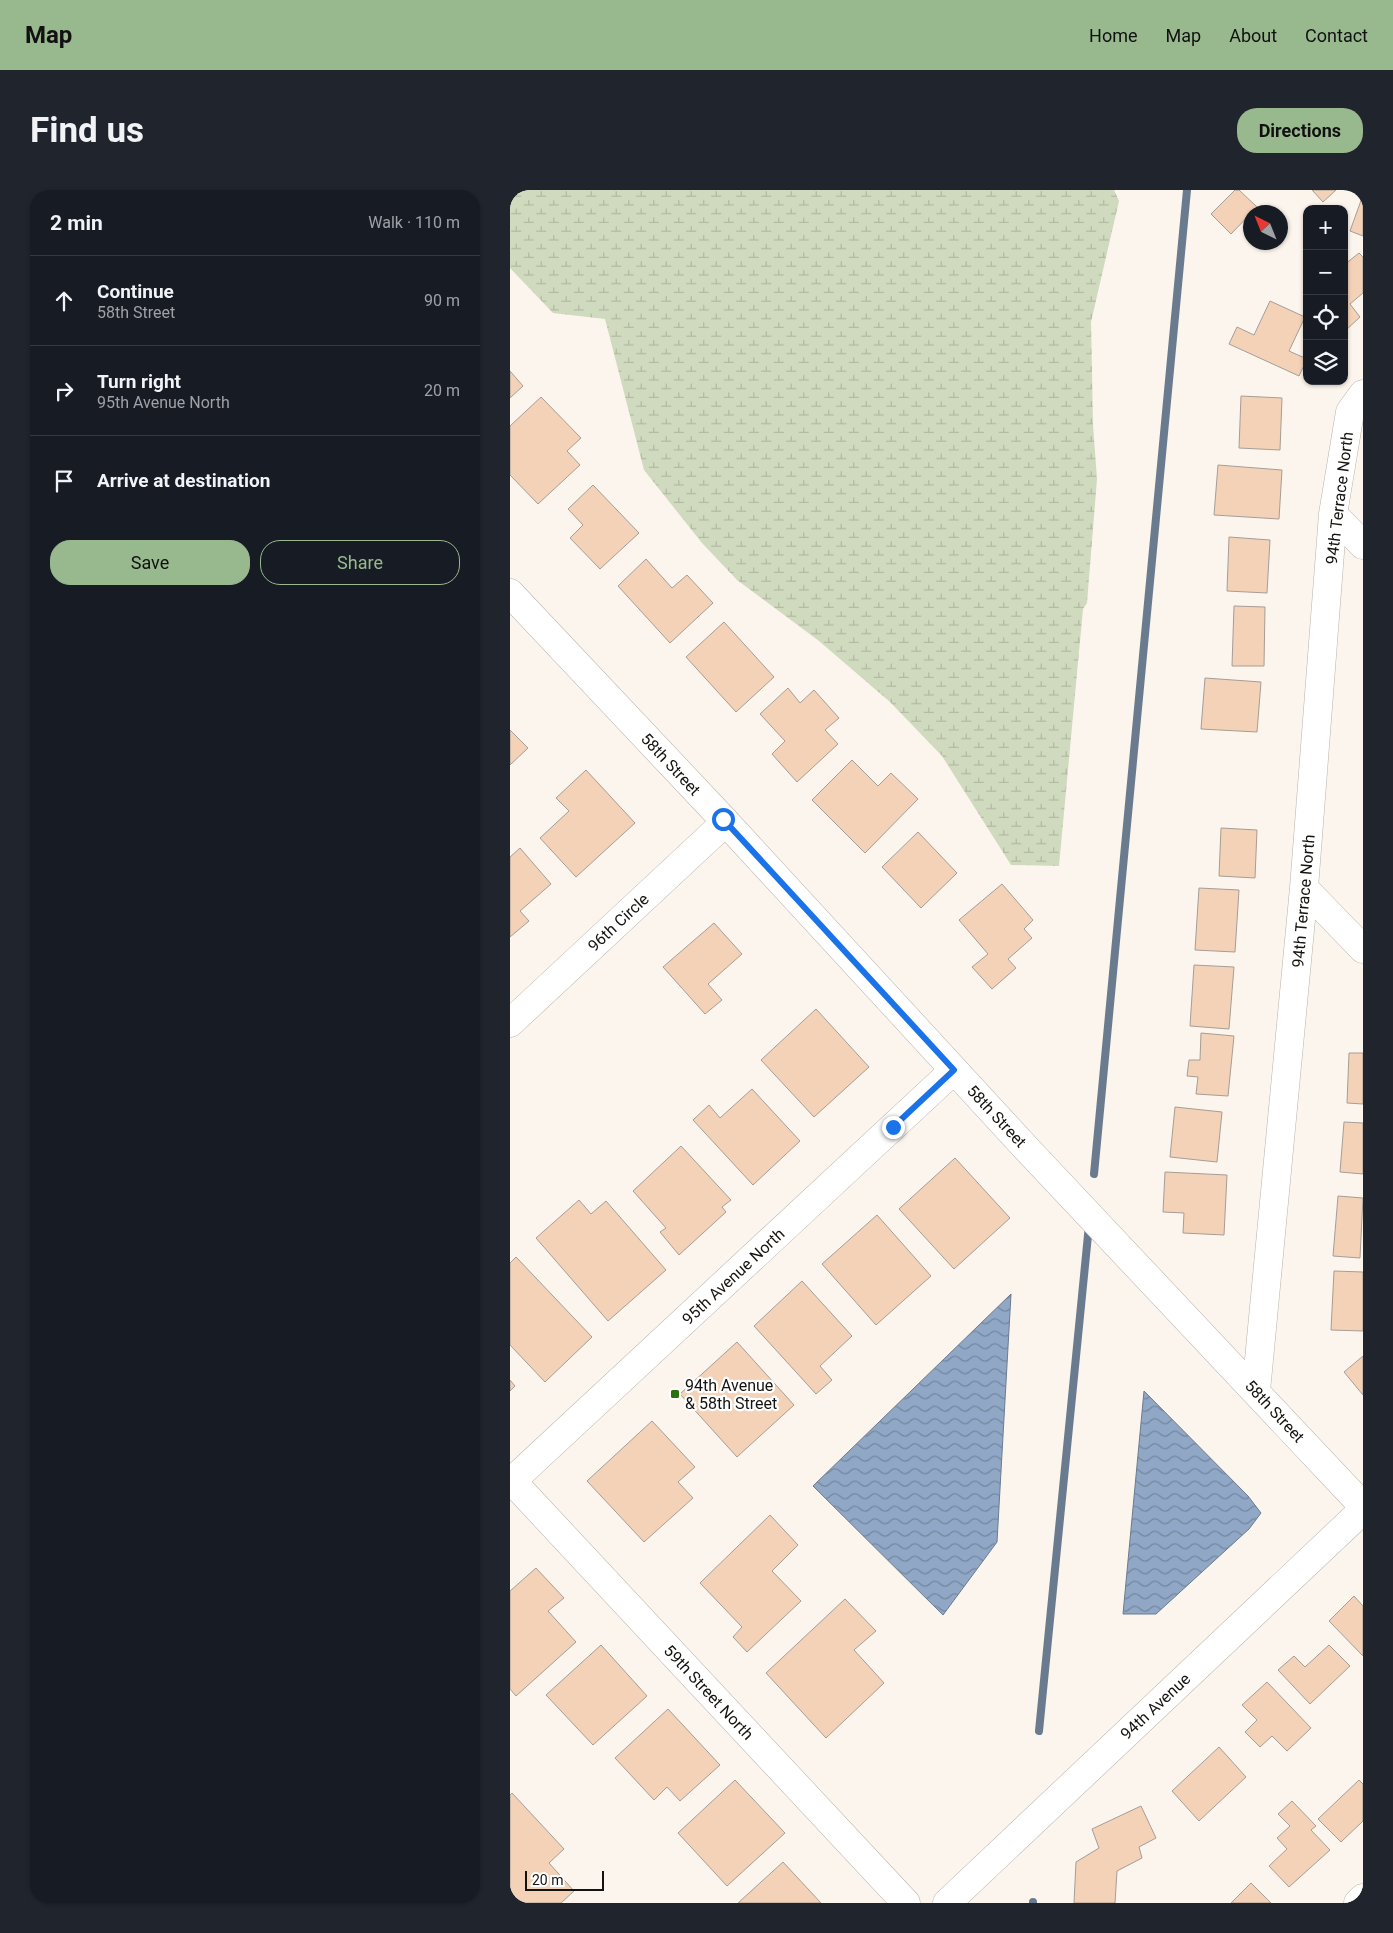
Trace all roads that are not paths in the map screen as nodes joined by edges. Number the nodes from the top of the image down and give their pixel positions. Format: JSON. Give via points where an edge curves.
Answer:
{"nodes":[{"id":1,"x":1357,"y":403,"type":"edge"},
{"id":2,"x":1334,"y":514,"type":"junction"},
{"id":3,"x":1363,"y":545,"type":"edge"},
{"id":4,"x":513,"y":603,"type":"edge"},
{"id":5,"x":723,"y":819,"type":"junction"},
{"id":6,"x":1304,"y":888,"type":"junction"},
{"id":7,"x":1363,"y":949,"type":"edge"},
{"id":8,"x":510,"y":1023,"type":"edge"},
{"id":9,"x":954,"y":1070,"type":"junction"},
{"id":10,"x":1256,"y":1391,"type":"junction"},
{"id":11,"x":512,"y":1481,"type":"joint"},
{"id":12,"x":1363,"y":1508,"type":"edge"},
{"id":13,"x":1363,"y":1898,"type":"edge"},
{"id":14,"x":906,"y":1903,"type":"edge"},
{"id":15,"x":947,"y":1903,"type":"edge"},
{"id":16,"x":1358,"y":1903,"type":"edge"}],
"edges":[{"from":1,"to":2,"type":"street","name":"94th Terrace North"},
{"from":2,"to":3,"type":"street"},
{"from":2,"to":6,"type":"street","name":"94th Terrace North"},
{"from":4,"to":5,"type":"street","name":"58th Street"},
{"from":5,"to":8,"type":"street","name":"96th Circle","via":[[716,831]]},
{"from":5,"to":9,"type":"street","name":"58th Street"},
{"from":6,"to":7,"type":"street"},
{"from":6,"to":10,"type":"street","name":"94th Terrace North"},
{"from":9,"to":10,"type":"street","name":"58th Street"},
{"from":9,"to":11,"type":"street","name":"95th Avenue North"},
{"from":10,"to":12,"type":"street","name":"58th Street"},
{"from":11,"to":14,"type":"street","name":"59th Street North"},
{"from":12,"to":15,"type":"street","name":"94th Avenue"},
{"from":13,"to":16,"type":"street"}]}
